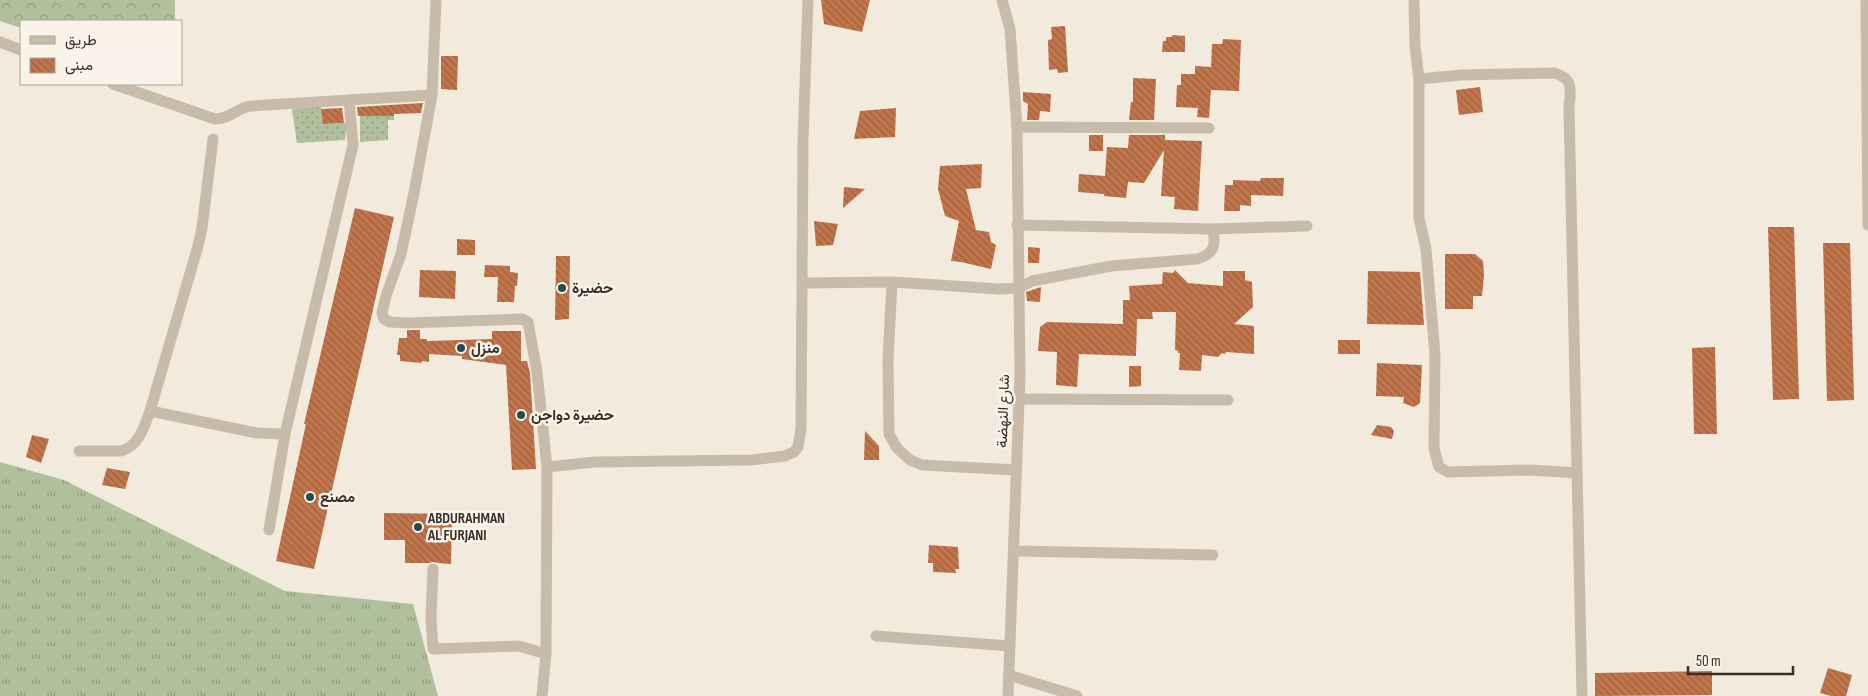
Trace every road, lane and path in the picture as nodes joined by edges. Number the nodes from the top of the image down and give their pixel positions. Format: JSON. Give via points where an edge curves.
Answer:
{"nodes":[{"id":1,"x":436,"y":0,"type":"edge"},
{"id":2,"x":808,"y":0,"type":"edge"},
{"id":3,"x":1002,"y":0,"type":"edge"},
{"id":4,"x":1414,"y":0,"type":"edge"},
{"id":5,"x":1866,"y":0,"type":"edge"},
{"id":6,"x":0,"y":42,"type":"edge"},
{"id":7,"x":20,"y":50,"type":"edge"},
{"id":8,"x":1419,"y":79,"type":"junction"},
{"id":9,"x":116,"y":85,"type":"edge"},
{"id":10,"x":432,"y":95,"type":"junction"},
{"id":11,"x":349,"y":100,"type":"junction"},
{"id":12,"x":1017,"y":127,"type":"junction"},
{"id":13,"x":1209,"y":128,"type":"dead end"},
{"id":14,"x":213,"y":139,"type":"dead end"},
{"id":15,"x":1017,"y":225,"type":"junction"},
{"id":16,"x":1868,"y":225,"type":"edge"},
{"id":17,"x":1307,"y":226,"type":"dead end"},
{"id":18,"x":1213,"y":229,"type":"junction"},
{"id":19,"x":892,"y":282,"type":"junction"},
{"id":20,"x":803,"y":283,"type":"junction"},
{"id":21,"x":1019,"y":288,"type":"junction"},
{"id":22,"x":1019,"y":399,"type":"junction"},
{"id":23,"x":1228,"y":400,"type":"dead end"},
{"id":24,"x":150,"y":411,"type":"junction"},
{"id":25,"x":285,"y":434,"type":"junction"},
{"id":26,"x":79,"y":451,"type":"dead end"},
{"id":27,"x":547,"y":467,"type":"junction"},
{"id":28,"x":1016,"y":470,"type":"junction"},
{"id":29,"x":1577,"y":474,"type":"junction"},
{"id":30,"x":269,"y":530,"type":"dead end"},
{"id":31,"x":1015,"y":551,"type":"junction"},
{"id":32,"x":1213,"y":555,"type":"dead end"},
{"id":33,"x":433,"y":569,"type":"dead end"},
{"id":34,"x":876,"y":636,"type":"dead end"},
{"id":35,"x":1010,"y":646,"type":"junction"},
{"id":36,"x":546,"y":654,"type":"junction"},
{"id":37,"x":1009,"y":675,"type":"junction"},
{"id":38,"x":542,"y":696,"type":"edge"},
{"id":39,"x":1008,"y":696,"type":"edge"},
{"id":40,"x":1077,"y":696,"type":"edge"},
{"id":41,"x":1582,"y":696,"type":"edge"}],
"edges":[{"from":1,"to":10,"type":"street"},
{"from":2,"to":20,"type":"street"},
{"from":3,"to":12,"type":"street","name":"شارع النهضة","via":[[1010,29]]},
{"from":4,"to":8,"type":"street","via":[[1414,46]]},
{"from":5,"to":16,"type":"street"},
{"from":6,"to":7,"type":"street"},
{"from":8,"to":29,"type":"street","via":[[1419,218],[1426,249],[1434,355],[1434,448],[1439,466],[1448,472],[1530,470]]},
{"from":8,"to":29,"type":"street","via":[[1554,74],[1568,81],[1571,91]]},
{"from":9,"to":11,"type":"street","via":[[215,119],[224,119],[239,109],[251,106]]},
{"from":10,"to":11,"type":"street"},
{"from":10,"to":27,"type":"street","via":[[401,254],[382,313],[390,322],[522,319],[528,322]]},
{"from":11,"to":25,"type":"street","via":[[353,145]]},
{"from":12,"to":13,"type":"street"},
{"from":12,"to":15,"type":"street","name":"شارع النهضة"},
{"from":14,"to":24,"type":"street","via":[[200,237]]},
{"from":15,"to":18,"type":"street"},
{"from":15,"to":21,"type":"street","name":"شارع النهضة"},
{"from":17,"to":18,"type":"street"},
{"from":18,"to":21,"type":"street","via":[[1215,239],[1207,256],[1111,266],[1032,281]]},
{"from":19,"to":20,"type":"street"},
{"from":19,"to":21,"type":"street"},
{"from":19,"to":28,"type":"street","via":[[889,434],[897,448],[910,460],[922,465]]},
{"from":20,"to":27,"type":"street","via":[[801,429],[794,452],[752,460],[595,462]]},
{"from":21,"to":22,"type":"street","name":"شارع النهضة"},
{"from":22,"to":23,"type":"street"},
{"from":22,"to":28,"type":"street","name":"شارع النهضة"},
{"from":24,"to":25,"type":"street","via":[[258,433]]},
{"from":24,"to":26,"type":"street","via":[[143,430],[128,449]]},
{"from":25,"to":30,"type":"street"},
{"from":27,"to":36,"type":"street"},
{"from":28,"to":31,"type":"street","name":"شارع النهضة"},
{"from":29,"to":41,"type":"street"},
{"from":31,"to":32,"type":"street"},
{"from":31,"to":35,"type":"street","name":"شارع النهضة"},
{"from":33,"to":36,"type":"street","via":[[433,649],[519,646]]},
{"from":34,"to":35,"type":"street"},
{"from":35,"to":37,"type":"street","name":"شارع النهضة"},
{"from":36,"to":38,"type":"street"},
{"from":37,"to":39,"type":"street","name":"شارع النهضة"},
{"from":37,"to":40,"type":"street"}]}
